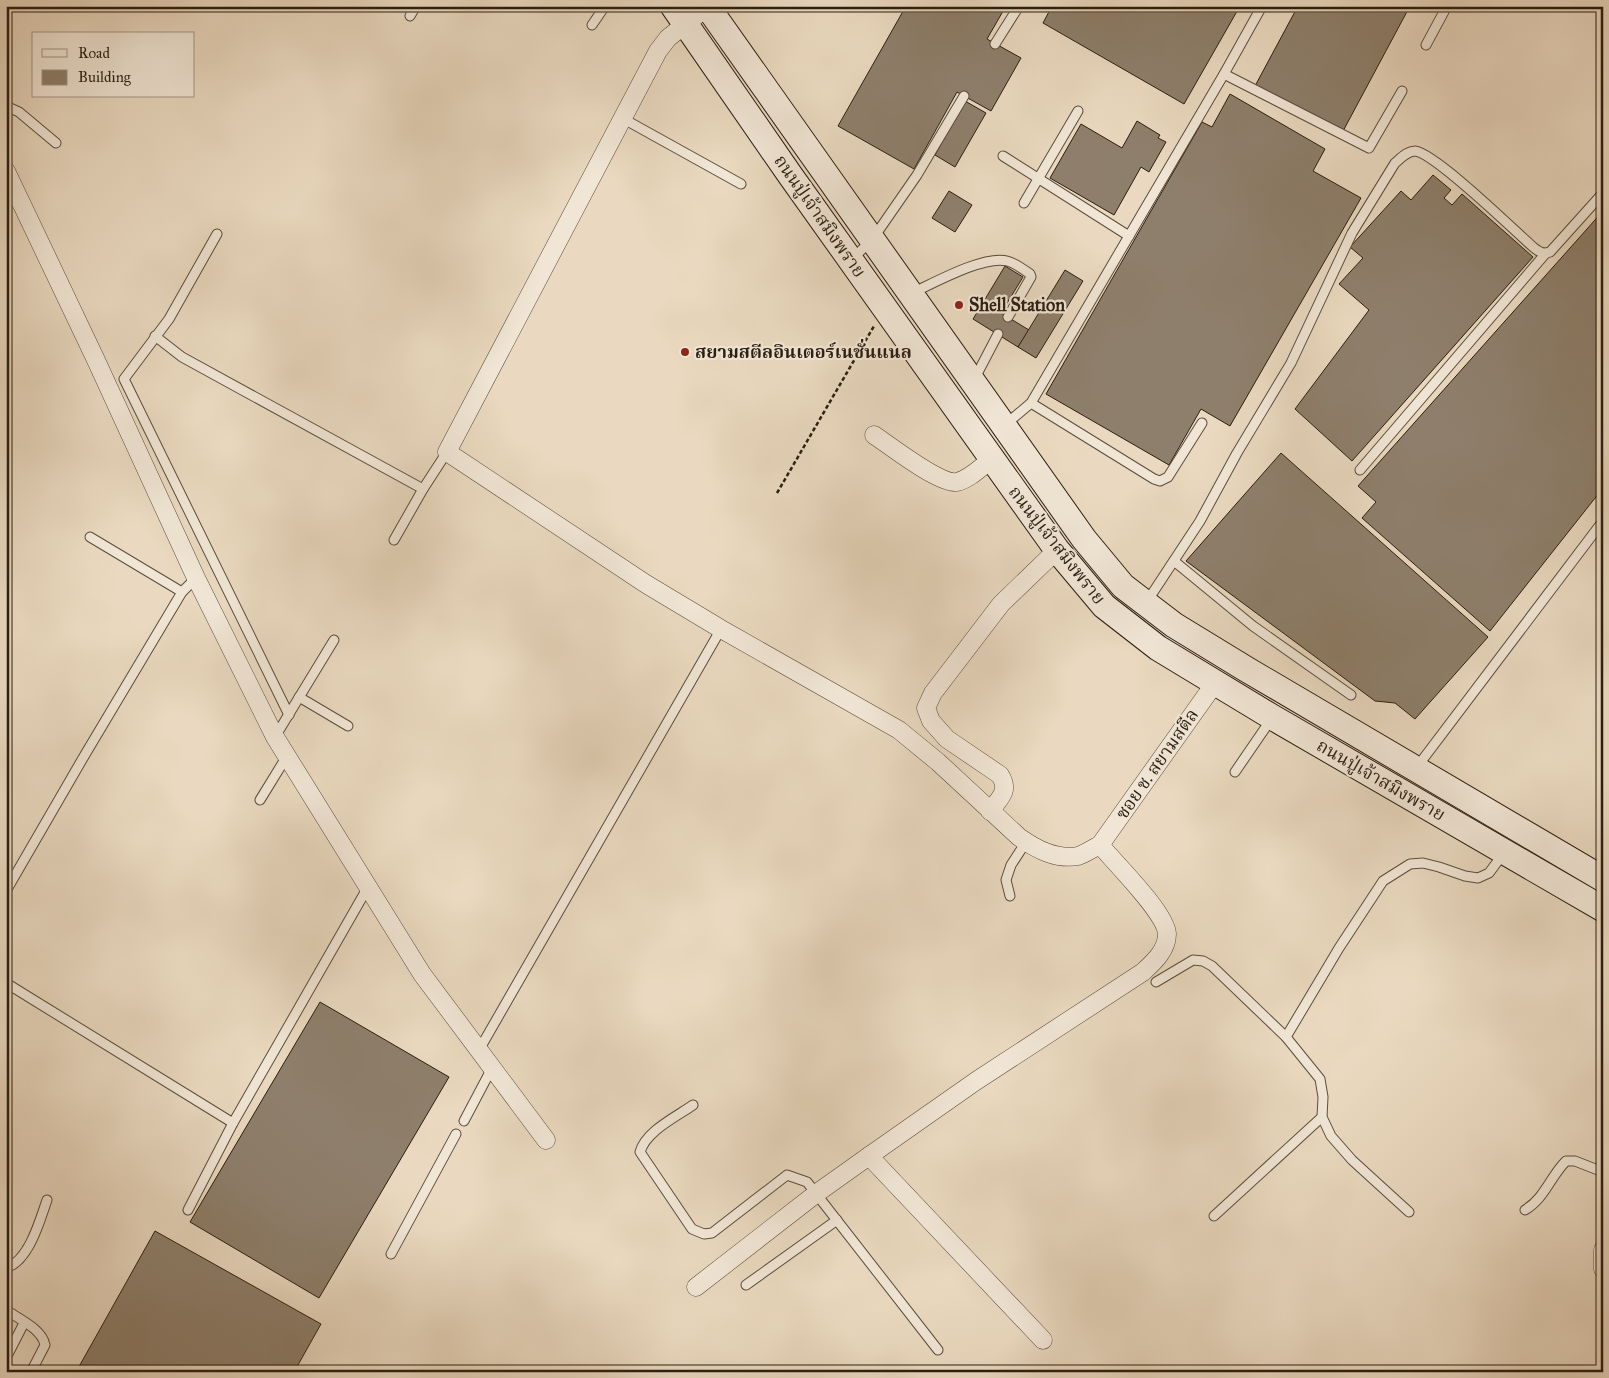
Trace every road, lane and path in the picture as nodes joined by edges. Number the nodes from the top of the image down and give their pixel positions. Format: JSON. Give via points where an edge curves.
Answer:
{"nodes":[{"id":1,"x":416,"y":6,"type":"edge"},
{"id":2,"x":605,"y":6,"type":"edge"},
{"id":3,"x":707,"y":6,"type":"edge"},
{"id":4,"x":1019,"y":6,"type":"edge"},
{"id":5,"x":1262,"y":6,"type":"edge"},
{"id":6,"x":1447,"y":6,"type":"edge"},
{"id":7,"x":679,"y":15,"type":"edge"},
{"id":8,"x":410,"y":16,"type":"dead end"},
{"id":9,"x":592,"y":26,"type":"dead end"},
{"id":10,"x":995,"y":44,"type":"dead end"},
{"id":11,"x":1426,"y":46,"type":"dead end"},
{"id":12,"x":1224,"y":74,"type":"junction"},
{"id":13,"x":1402,"y":91,"type":"dead end"},
{"id":14,"x":964,"y":96,"type":"dead end"},
{"id":15,"x":6,"y":106,"type":"edge"},
{"id":16,"x":1078,"y":111,"type":"dead end"},
{"id":17,"x":622,"y":118,"type":"junction"},
{"id":18,"x":56,"y":143,"type":"dead end"},
{"id":19,"x":1003,"y":156,"type":"dead end"},
{"id":20,"x":1038,"y":178,"type":"junction"},
{"id":21,"x":8,"y":180,"type":"edge"},
{"id":22,"x":741,"y":184,"type":"dead end"},
{"id":23,"x":1603,"y":192,"type":"edge"},
{"id":24,"x":1024,"y":203,"type":"dead end"},
{"id":25,"x":217,"y":234,"type":"dead end"},
{"id":26,"x":1129,"y":236,"type":"junction"},
{"id":27,"x":872,"y":240,"type":"junction"},
{"id":28,"x":1546,"y":253,"type":"junction"},
{"id":29,"x":851,"y":260,"type":"junction"},
{"id":30,"x":910,"y":294,"type":"junction"},
{"id":31,"x":885,"y":307,"type":"junction"},
{"id":32,"x":1008,"y":317,"type":"dead end"},
{"id":33,"x":998,"y":334,"type":"dead end"},
{"id":34,"x":156,"y":336,"type":"junction"},
{"id":35,"x":973,"y":382,"type":"junction"},
{"id":36,"x":1031,"y":403,"type":"junction"},
{"id":37,"x":1202,"y":423,"type":"dead end"},
{"id":38,"x":1003,"y":425,"type":"junction"},
{"id":39,"x":874,"y":435,"type":"dead end"},
{"id":40,"x":447,"y":452,"type":"junction"},
{"id":41,"x":992,"y":458,"type":"junction"},
{"id":42,"x":1360,"y":470,"type":"dead end"},
{"id":43,"x":423,"y":488,"type":"junction"},
{"id":44,"x":777,"y":492,"type":"dead end"},
{"id":45,"x":1603,"y":522,"type":"edge"},
{"id":46,"x":90,"y":537,"type":"dead end"},
{"id":47,"x":394,"y":540,"type":"dead end"},
{"id":48,"x":1057,"y":550,"type":"junction"},
{"id":49,"x":1174,"y":561,"type":"junction"},
{"id":50,"x":196,"y":578,"type":"junction"},
{"id":51,"x":182,"y":592,"type":"junction"},
{"id":52,"x":1146,"y":603,"type":"junction"},
{"id":53,"x":721,"y":629,"type":"junction"},
{"id":54,"x":334,"y":640,"type":"dead end"},
{"id":55,"x":1215,"y":683,"type":"junction"},
{"id":56,"x":1351,"y":696,"type":"dead end"},
{"id":57,"x":299,"y":697,"type":"junction"},
{"id":58,"x":288,"y":715,"type":"junction"},
{"id":59,"x":1272,"y":717,"type":"junction"},
{"id":60,"x":348,"y":726,"type":"dead end"},
{"id":61,"x":275,"y":737,"type":"junction"},
{"id":62,"x":287,"y":756,"type":"junction"},
{"id":63,"x":1415,"y":769,"type":"junction"},
{"id":64,"x":1236,"y":772,"type":"dead end"},
{"id":65,"x":260,"y":800,"type":"dead end"},
{"id":66,"x":990,"y":810,"type":"junction"},
{"id":67,"x":1026,"y":842,"type":"junction"},
{"id":68,"x":1100,"y":845,"type":"junction"},
{"id":69,"x":1504,"y":851,"type":"junction"},
{"id":70,"x":1603,"y":879,"type":"edge"},
{"id":71,"x":368,"y":887,"type":"junction"},
{"id":72,"x":6,"y":891,"type":"edge"},
{"id":73,"x":1010,"y":896,"type":"dead end"},
{"id":74,"x":1603,"y":909,"type":"edge"},
{"id":75,"x":1156,"y":982,"type":"dead end"},
{"id":76,"x":6,"y":983,"type":"edge"},
{"id":77,"x":1286,"y":1037,"type":"junction"},
{"id":78,"x":479,"y":1050,"type":"junction"},
{"id":79,"x":492,"y":1068,"type":"junction"},
{"id":80,"x":693,"y":1105,"type":"dead end"},
{"id":81,"x":1322,"y":1117,"type":"junction"},
{"id":82,"x":464,"y":1121,"type":"dead end"},
{"id":83,"x":233,"y":1123,"type":"junction"},
{"id":84,"x":456,"y":1134,"type":"dead end"},
{"id":85,"x":546,"y":1140,"type":"dead end"},
{"id":86,"x":869,"y":1156,"type":"junction"},
{"id":87,"x":1603,"y":1172,"type":"edge"},
{"id":88,"x":816,"y":1194,"type":"junction"},
{"id":89,"x":47,"y":1200,"type":"dead end"},
{"id":90,"x":188,"y":1210,"type":"dead end"},
{"id":91,"x":1525,"y":1210,"type":"dead end"},
{"id":92,"x":1409,"y":1212,"type":"dead end"},
{"id":93,"x":1214,"y":1216,"type":"dead end"},
{"id":94,"x":837,"y":1220,"type":"junction"},
{"id":95,"x":1603,"y":1250,"type":"edge"},
{"id":96,"x":391,"y":1254,"type":"dead end"},
{"id":97,"x":6,"y":1268,"type":"edge"},
{"id":98,"x":1603,"y":1269,"type":"edge"},
{"id":99,"x":746,"y":1285,"type":"dead end"},
{"id":100,"x":696,"y":1287,"type":"dead end"},
{"id":101,"x":6,"y":1310,"type":"edge"},
{"id":102,"x":24,"y":1323,"type":"junction"},
{"id":103,"x":1043,"y":1340,"type":"dead end"},
{"id":104,"x":938,"y":1350,"type":"dead end"},
{"id":105,"x":6,"y":1358,"type":"edge"},
{"id":106,"x":31,"y":1372,"type":"edge"}],
"edges":[{"from":1,"to":8,"type":"lane"},
{"from":2,"to":9,"type":"lane"},
{"from":3,"to":7,"type":"street"},
{"from":3,"to":27,"type":"main road","name":"ถนนปู่เจ้าสมิงพราย"},
{"from":4,"to":10,"type":"lane"},
{"from":5,"to":12,"type":"lane"},
{"from":6,"to":11,"type":"lane"},
{"from":7,"to":17,"type":"street"},
{"from":7,"to":29,"type":"main road","name":"ถนนปู่เจ้าสมิงพราย"},
{"from":12,"to":13,"type":"lane","via":[[1369,148]]},
{"from":12,"to":26,"type":"lane"},
{"from":14,"to":27,"type":"lane","via":[[917,175]]},
{"from":15,"to":18,"type":"lane","via":[[19,112]]},
{"from":16,"to":20,"type":"lane"},
{"from":17,"to":22,"type":"lane"},
{"from":17,"to":40,"type":"street"},
{"from":19,"to":20,"type":"lane"},
{"from":20,"to":24,"type":"lane"},
{"from":20,"to":26,"type":"lane"},
{"from":21,"to":50,"type":"street","via":[[95,358]]},
{"from":23,"to":28,"type":"lane"},
{"from":25,"to":34,"type":"lane"},
{"from":26,"to":36,"type":"lane"},
{"from":27,"to":29,"type":"lane"},
{"from":27,"to":30,"type":"main road","name":"ถนนปู่เจ้าสมิงพราย"},
{"from":28,"to":42,"type":"lane"},
{"from":28,"to":49,"type":"lane","via":[[1532,247],[1453,175],[1425,155],[1414,151],[1404,155],[1352,233],[1292,363]]},
{"from":29,"to":31,"type":"main road","name":"ถนนปู่เจ้าสมิงพราย"},
{"from":30,"to":32,"type":"lane","via":[[970,267],[994,260],[1009,261],[1031,277]]},
{"from":30,"to":35,"type":"main road","name":"ถนนปู่เจ้าสมิงพราย"},
{"from":31,"to":41,"type":"main road","name":"ถนนปู่เจ้าสมิงพราย"},
{"from":31,"to":44,"type":"path"},
{"from":33,"to":35,"type":"lane"},
{"from":34,"to":43,"type":"lane","via":[[182,357]]},
{"from":34,"to":58,"type":"lane","via":[[124,379]]},
{"from":35,"to":38,"type":"main road","name":"ถนนปู่เจ้าสมิงพราย"},
{"from":36,"to":37,"type":"lane","via":[[1160,481],[1168,477]]},
{"from":36,"to":38,"type":"lane"},
{"from":38,"to":52,"type":"main road","name":"ถนนปู่เจ้าสมิงพราย","via":[[1084,539],[1124,586]]},
{"from":39,"to":41,"type":"street","via":[[945,480],[956,482],[968,477]]},
{"from":40,"to":43,"type":"lane"},
{"from":40,"to":53,"type":"street","via":[[646,584]]},
{"from":41,"to":48,"type":"main road","name":"ถนนปู่เจ้าสมิงพราย"},
{"from":43,"to":47,"type":"lane"},
{"from":45,"to":63,"type":"lane"},
{"from":46,"to":51,"type":"lane"},
{"from":48,"to":55,"type":"main road","name":"ถนนปู่เจ้าสมิงพราย","via":[[1104,606],[1158,648]]},
{"from":48,"to":66,"type":"street","via":[[1001,604],[933,693],[926,708],[931,721],[947,739],[1000,775],[1005,783],[1004,792]]},
{"from":49,"to":52,"type":"lane"},
{"from":49,"to":56,"type":"lane","via":[[1253,626]]},
{"from":50,"to":51,"type":"lane"},
{"from":50,"to":61,"type":"street"},
{"from":51,"to":72,"type":"lane"},
{"from":52,"to":63,"type":"main road","name":"ถนนปู่เจ้าสมิงพราย","via":[[1174,625]]},
{"from":53,"to":66,"type":"street","via":[[899,730]]},
{"from":53,"to":78,"type":"lane"},
{"from":54,"to":57,"type":"lane"},
{"from":55,"to":59,"type":"main road","name":"ถนนปู่เจ้าสมิงพราย"},
{"from":55,"to":68,"type":"street","name":"ซอย ช. สยามสตีล"},
{"from":57,"to":58,"type":"lane"},
{"from":57,"to":60,"type":"lane"},
{"from":58,"to":61,"type":"lane"},
{"from":59,"to":64,"type":"lane"},
{"from":59,"to":69,"type":"main road","name":"ถนนปู่เจ้าสมิงพราย"},
{"from":61,"to":62,"type":"street"},
{"from":62,"to":65,"type":"lane"},
{"from":62,"to":71,"type":"street"},
{"from":63,"to":70,"type":"main road","name":"ถนนปู่เจ้าสมิงพราย"},
{"from":66,"to":67,"type":"street"},
{"from":67,"to":68,"type":"street","via":[[1055,856],[1079,856]]},
{"from":67,"to":73,"type":"lane","via":[[1011,865],[1006,880]]},
{"from":68,"to":86,"type":"street","via":[[1163,922],[1167,934],[1158,959]]},
{"from":69,"to":74,"type":"main road","name":"ถนนปู่เจ้าสมิงพราย"},
{"from":69,"to":77,"type":"lane","via":[[1489,873],[1478,878],[1423,863],[1410,864],[1383,881]]},
{"from":71,"to":78,"type":"street","via":[[422,974]]},
{"from":71,"to":83,"type":"lane"},
{"from":75,"to":77,"type":"lane","via":[[1193,960],[1203,961]]},
{"from":76,"to":83,"type":"lane"},
{"from":77,"to":81,"type":"lane","via":[[1320,1079]]},
{"from":78,"to":79,"type":"street"},
{"from":79,"to":82,"type":"lane"},
{"from":79,"to":85,"type":"street"},
{"from":80,"to":88,"type":"lane","via":[[650,1135],[640,1152],[692,1229],[704,1234],[712,1233],[787,1175],[807,1182]]},
{"from":81,"to":92,"type":"lane","via":[[1331,1136],[1352,1160]]},
{"from":81,"to":93,"type":"lane"},
{"from":83,"to":90,"type":"lane"},
{"from":84,"to":96,"type":"lane"},
{"from":86,"to":88,"type":"street"},
{"from":86,"to":103,"type":"street"},
{"from":87,"to":91,"type":"lane","via":[[1575,1161],[1566,1161],[1556,1171],[1546,1191]]},
{"from":88,"to":94,"type":"lane"},
{"from":88,"to":100,"type":"street"},
{"from":89,"to":97,"type":"lane","via":[[28,1250]]},
{"from":94,"to":99,"type":"lane"},
{"from":94,"to":104,"type":"lane"},
{"from":95,"to":98,"type":"street"},
{"from":101,"to":102,"type":"lane"},
{"from":102,"to":105,"type":"lane"},
{"from":102,"to":106,"type":"lane","via":[[44,1339],[45,1345]]}]}
